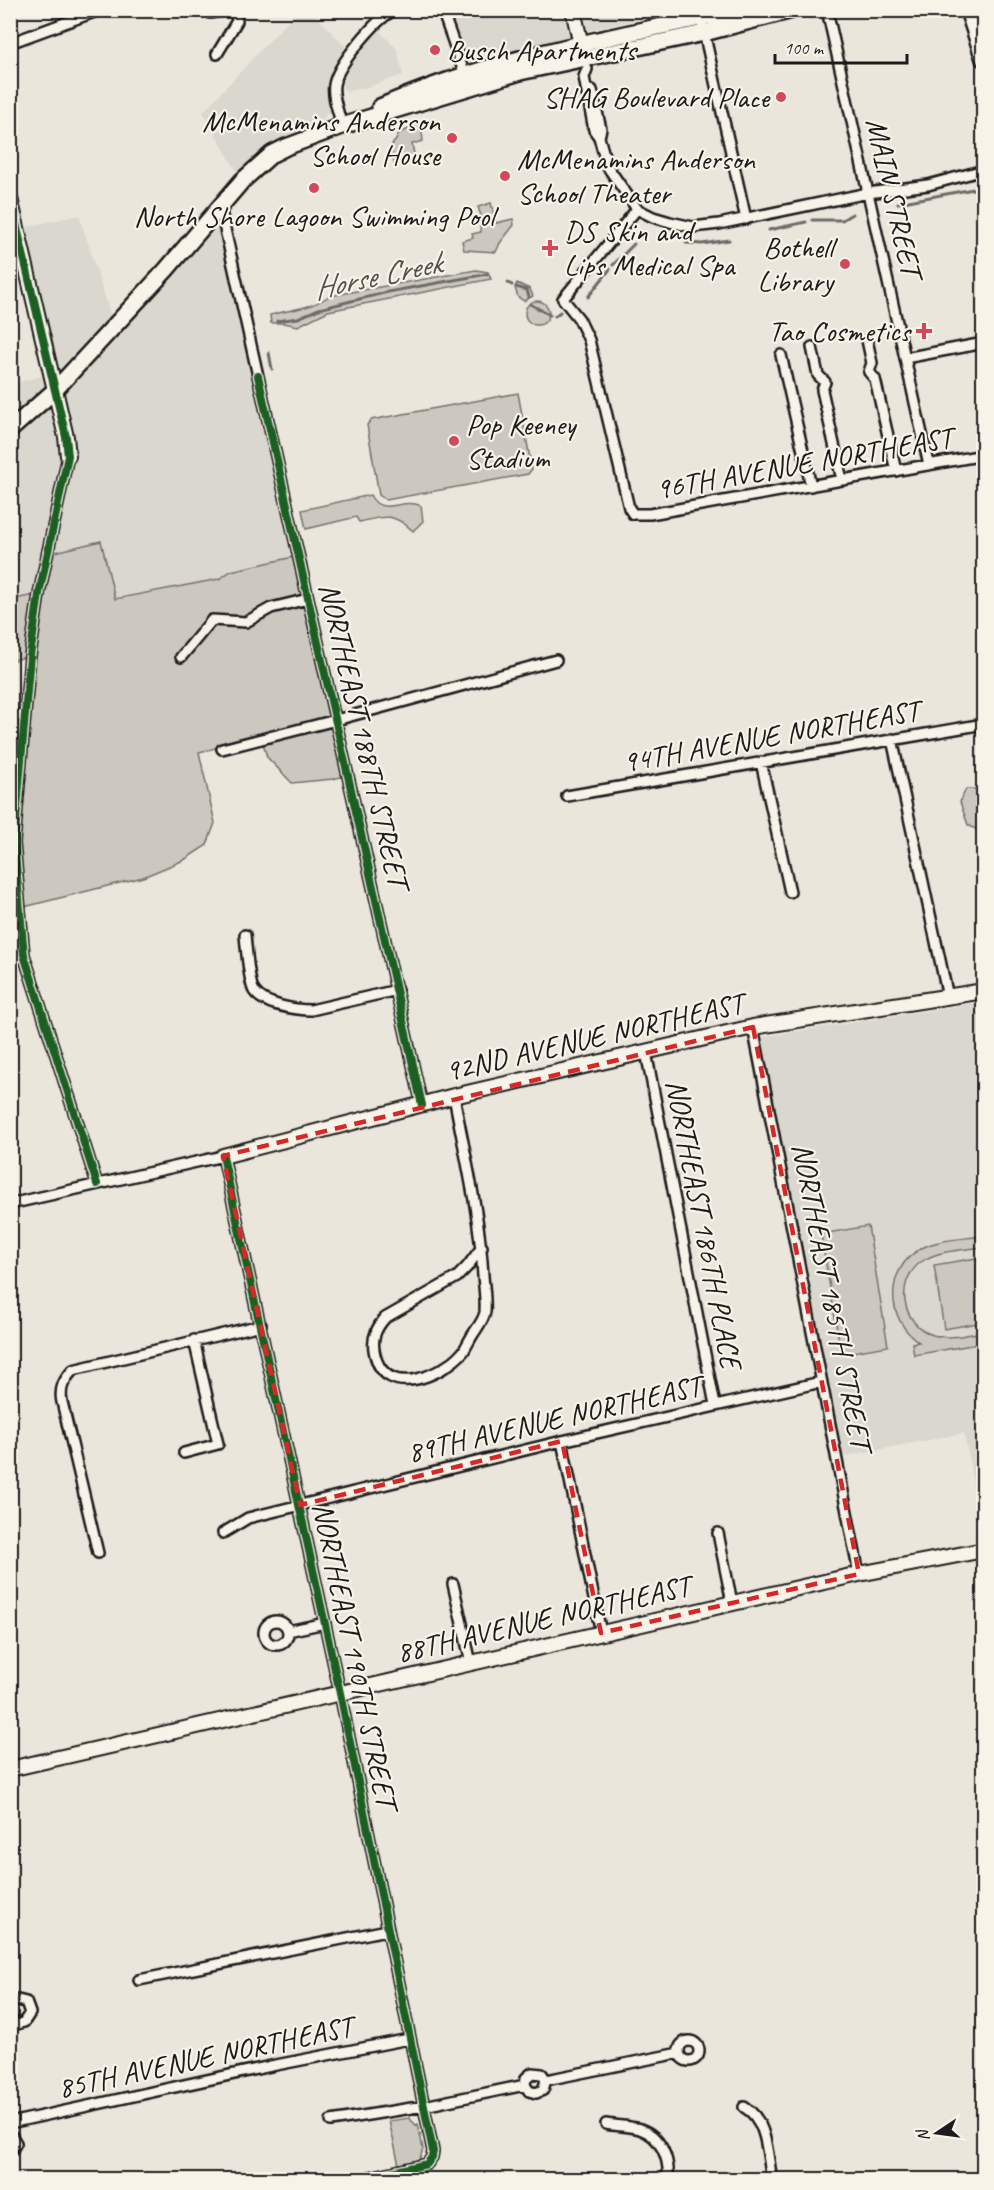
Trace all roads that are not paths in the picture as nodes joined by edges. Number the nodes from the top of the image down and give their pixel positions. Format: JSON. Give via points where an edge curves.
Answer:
{"nodes":[{"id":1,"x":100,"y":10,"type":"edge"},
{"id":2,"x":207,"y":10,"type":"edge"},
{"id":3,"x":226,"y":10,"type":"edge"},
{"id":4,"x":235,"y":10,"type":"edge"},
{"id":5,"x":394,"y":10,"type":"edge"},
{"id":6,"x":442,"y":10,"type":"edge"},
{"id":7,"x":573,"y":10,"type":"edge"},
{"id":8,"x":739,"y":10,"type":"edge"},
{"id":9,"x":792,"y":10,"type":"edge"},
{"id":10,"x":827,"y":10,"type":"edge"},
{"id":11,"x":968,"y":10,"type":"edge"},
{"id":12,"x":701,"y":21,"type":"edge"},
{"id":13,"x":10,"y":43,"type":"edge"},
{"id":14,"x":217,"y":54,"type":"dead end"},
{"id":15,"x":982,"y":55,"type":"edge"},
{"id":16,"x":584,"y":57,"type":"junction"},
{"id":17,"x":465,"y":75,"type":"junction"},
{"id":18,"x":342,"y":126,"type":"junction"},
{"id":19,"x":984,"y":170,"type":"edge"},
{"id":20,"x":868,"y":193,"type":"junction"},
{"id":21,"x":10,"y":198,"type":"edge"},
{"id":22,"x":220,"y":207,"type":"junction"},
{"id":23,"x":637,"y":209,"type":"junction"},
{"id":24,"x":746,"y":219,"type":"junction"},
{"id":25,"x":867,"y":340,"type":"dead end"},
{"id":26,"x":984,"y":342,"type":"edge"},
{"id":27,"x":812,"y":346,"type":"dead end"},
{"id":28,"x":781,"y":355,"type":"dead end"},
{"id":29,"x":905,"y":358,"type":"junction"},
{"id":30,"x":54,"y":391,"type":"junction"},
{"id":31,"x":10,"y":430,"type":"edge"},
{"id":32,"x":984,"y":455,"type":"edge"},
{"id":33,"x":68,"y":456,"type":"joint"},
{"id":34,"x":929,"y":465,"type":"junction"},
{"id":35,"x":896,"y":471,"type":"junction"},
{"id":36,"x":842,"y":480,"type":"junction"},
{"id":37,"x":811,"y":486,"type":"junction"},
{"id":38,"x":308,"y":599,"type":"junction"},
{"id":39,"x":181,"y":657,"type":"dead end"},
{"id":40,"x":556,"y":660,"type":"dead end"},
{"id":41,"x":25,"y":714,"type":"junction"},
{"id":42,"x":10,"y":717,"type":"edge"},
{"id":43,"x":336,"y":720,"type":"junction"},
{"id":44,"x":984,"y":724,"type":"edge"},
{"id":45,"x":892,"y":739,"type":"junction"},
{"id":46,"x":222,"y":749,"type":"dead end"},
{"id":47,"x":761,"y":762,"type":"junction"},
{"id":48,"x":567,"y":796,"type":"dead end"},
{"id":49,"x":12,"y":844,"type":"edge"},
{"id":50,"x":790,"y":892,"type":"dead end"},
{"id":51,"x":245,"y":935,"type":"dead end"},
{"id":52,"x":24,"y":955,"type":"junction"},
{"id":53,"x":10,"y":962,"type":"edge"},
{"id":54,"x":397,"y":990,"type":"junction"},
{"id":55,"x":984,"y":991,"type":"edge"},
{"id":56,"x":948,"y":997,"type":"junction"},
{"id":57,"x":753,"y":1028,"type":"junction"},
{"id":58,"x":645,"y":1052,"type":"junction"},
{"id":59,"x":454,"y":1096,"type":"junction"},
{"id":60,"x":422,"y":1105,"type":"junction"},
{"id":61,"x":223,"y":1156,"type":"junction"},
{"id":62,"x":97,"y":1184,"type":"junction"},
{"id":63,"x":10,"y":1204,"type":"edge"},
{"id":64,"x":482,"y":1247,"type":"junction"},
{"id":65,"x":261,"y":1324,"type":"junction"},
{"id":66,"x":194,"y":1340,"type":"junction"},
{"id":67,"x":821,"y":1382,"type":"junction"},
{"id":68,"x":715,"y":1405,"type":"junction"},
{"id":69,"x":562,"y":1441,"type":"junction"},
{"id":70,"x":184,"y":1453,"type":"dead end"},
{"id":71,"x":300,"y":1505,"type":"junction"},
{"id":72,"x":223,"y":1533,"type":"dead end"},
{"id":73,"x":718,"y":1533,"type":"dead end"},
{"id":74,"x":984,"y":1550,"type":"edge"},
{"id":75,"x":98,"y":1553,"type":"dead end"},
{"id":76,"x":859,"y":1574,"type":"junction"},
{"id":77,"x":453,"y":1584,"type":"dead end"},
{"id":78,"x":732,"y":1603,"type":"junction"},
{"id":79,"x":325,"y":1623,"type":"junction"},
{"id":80,"x":288,"y":1631,"type":"dead end"},
{"id":81,"x":601,"y":1633,"type":"junction"},
{"id":82,"x":471,"y":1663,"type":"junction"},
{"id":83,"x":340,"y":1692,"type":"junction"},
{"id":84,"x":10,"y":1769,"type":"edge"},
{"id":85,"x":387,"y":1930,"type":"junction"},
{"id":86,"x":139,"y":1980,"type":"dead end"},
{"id":87,"x":10,"y":2002,"type":"edge"},
{"id":88,"x":10,"y":2021,"type":"edge"},
{"id":89,"x":409,"y":2039,"type":"junction"},
{"id":90,"x":679,"y":2053,"type":"dead end"},
{"id":91,"x":424,"y":2106,"type":"junction"},
{"id":92,"x":744,"y":2108,"type":"dead end"},
{"id":93,"x":331,"y":2121,"type":"dead end"},
{"id":94,"x":10,"y":2123,"type":"edge"},
{"id":95,"x":606,"y":2124,"type":"dead end"},
{"id":96,"x":10,"y":2133,"type":"edge"},
{"id":97,"x":10,"y":2153,"type":"edge"},
{"id":98,"x":357,"y":2180,"type":"edge"},
{"id":99,"x":668,"y":2180,"type":"edge"},
{"id":100,"x":772,"y":2180,"type":"edge"}],
"edges":[{"from":1,"to":13,"type":"street"},
{"from":2,"to":3,"type":"street"},
{"from":4,"to":14,"type":"street","via":[[237,21]]},
{"from":5,"to":18,"type":"street","via":[[381,18],[335,78],[334,99]]},
{"from":6,"to":17,"type":"street"},
{"from":7,"to":16,"type":"street"},
{"from":8,"to":12,"type":"main road"},
{"from":9,"to":12,"type":"main road"},
{"from":10,"to":20,"type":"street","name":"MAIN STREET"},
{"from":11,"to":15,"type":"main road"},
{"from":12,"to":16,"type":"main road"},
{"from":12,"to":24,"type":"street"},
{"from":16,"to":17,"type":"main road","via":[[515,60]]},
{"from":16,"to":18,"type":"main road"},
{"from":16,"to":23,"type":"street","via":[[607,166]]},
{"from":17,"to":18,"type":"main road","via":[[408,94]]},
{"from":18,"to":22,"type":"main road","via":[[272,154]]},
{"from":19,"to":20,"type":"street","via":[[928,185]]},
{"from":20,"to":24,"type":"street"},
{"from":20,"to":29,"type":"street","name":"MAIN STREET"},
{"from":21,"to":30,"type":"street"},
{"from":22,"to":30,"type":"main road"},
{"from":22,"to":38,"type":"street","name":"NORTHEAST 188TH STREET"},
{"from":23,"to":24,"type":"street","via":[[653,217],[693,226]]},
{"from":23,"to":37,"type":"street","name":"96TH AVENUE NORTHEAST","via":[[563,298],[589,340],[629,508],[641,516]]},
{"from":25,"to":35,"type":"street","via":[[873,363],[869,372],[875,378]]},
{"from":26,"to":29,"type":"street"},
{"from":27,"to":36,"type":"street","via":[[818,375],[825,382],[822,390]]},
{"from":28,"to":37,"type":"street"},
{"from":29,"to":34,"type":"street","name":"MAIN STREET"},
{"from":30,"to":31,"type":"main road"},
{"from":30,"to":33,"type":"street"},
{"from":32,"to":34,"type":"street","name":"96TH AVENUE NORTHEAST"},
{"from":33,"to":41,"type":"street","via":[[39,594]]},
{"from":34,"to":35,"type":"street","name":"96TH AVENUE NORTHEAST"},
{"from":35,"to":36,"type":"street","name":"96TH AVENUE NORTHEAST"},
{"from":36,"to":37,"type":"street","name":"96TH AVENUE NORTHEAST"},
{"from":38,"to":39,"type":"street","via":[[272,608],[246,622],[212,621]]},
{"from":38,"to":43,"type":"street","name":"NORTHEAST 188TH STREET"},
{"from":40,"to":43,"type":"street"},
{"from":41,"to":42,"type":"street"},
{"from":41,"to":49,"type":"street"},
{"from":43,"to":46,"type":"street"},
{"from":43,"to":54,"type":"street","name":"NORTHEAST 188TH STREET"},
{"from":44,"to":45,"type":"street","name":"94TH AVENUE NORTHEAST"},
{"from":45,"to":47,"type":"street","name":"94TH AVENUE NORTHEAST"},
{"from":45,"to":56,"type":"street"},
{"from":47,"to":48,"type":"street","name":"94TH AVENUE NORTHEAST"},
{"from":47,"to":50,"type":"street"},
{"from":49,"to":52,"type":"street"},
{"from":51,"to":54,"type":"street","via":[[254,990],[278,1005],[311,1010]]},
{"from":52,"to":53,"type":"street"},
{"from":52,"to":62,"type":"street"},
{"from":54,"to":60,"type":"street","name":"NORTHEAST 188TH STREET"},
{"from":55,"to":56,"type":"street","name":"92ND AVENUE NORTHEAST"},
{"from":56,"to":57,"type":"street","name":"92ND AVENUE NORTHEAST"},
{"from":57,"to":58,"type":"street","name":"92ND AVENUE NORTHEAST"},
{"from":57,"to":67,"type":"street","name":"NORTHEAST 185TH STREET"},
{"from":58,"to":59,"type":"street","name":"92ND AVENUE NORTHEAST"},
{"from":58,"to":68,"type":"street","name":"NORTHEAST 186TH PLACE"},
{"from":59,"to":60,"type":"street","name":"92ND AVENUE NORTHEAST"},
{"from":59,"to":64,"type":"street"},
{"from":60,"to":61,"type":"street","name":"92ND AVENUE NORTHEAST"},
{"from":61,"to":62,"type":"street","name":"92ND AVENUE NORTHEAST"},
{"from":61,"to":65,"type":"street","name":"NORTHEAST 190TH STREET"},
{"from":62,"to":63,"type":"street","name":"92ND AVENUE NORTHEAST"},
{"from":64,"to":64,"type":"street","via":[[457,1277],[385,1318],[377,1327],[374,1350],[383,1373],[401,1380],[416,1380],[444,1368],[463,1352],[485,1314]]},
{"from":65,"to":66,"type":"street"},
{"from":65,"to":71,"type":"street","name":"NORTHEAST 190TH STREET"},
{"from":66,"to":70,"type":"street","via":[[218,1444]]},
{"from":66,"to":75,"type":"street","via":[[73,1370],[64,1380],[60,1393]]},
{"from":67,"to":68,"type":"street","name":"89TH AVENUE NORTHEAST"},
{"from":67,"to":76,"type":"street","name":"NORTHEAST 185TH STREET"},
{"from":68,"to":69,"type":"street","name":"89TH AVENUE NORTHEAST"},
{"from":69,"to":71,"type":"street","name":"89TH AVENUE NORTHEAST"},
{"from":69,"to":81,"type":"street"},
{"from":71,"to":72,"type":"street","name":"89TH AVENUE NORTHEAST","via":[[248,1518]]},
{"from":71,"to":79,"type":"street","name":"NORTHEAST 190TH STREET"},
{"from":73,"to":78,"type":"street"},
{"from":74,"to":76,"type":"street","name":"88TH AVENUE NORTHEAST"},
{"from":76,"to":78,"type":"street","name":"88TH AVENUE NORTHEAST"},
{"from":77,"to":82,"type":"street"},
{"from":78,"to":81,"type":"street","name":"88TH AVENUE NORTHEAST"},
{"from":79,"to":80,"type":"street"},
{"from":79,"to":83,"type":"street","name":"NORTHEAST 190TH STREET"},
{"from":81,"to":82,"type":"street","name":"88TH AVENUE NORTHEAST"},
{"from":82,"to":83,"type":"street","name":"88TH AVENUE NORTHEAST"},
{"from":83,"to":84,"type":"street","name":"88TH AVENUE NORTHEAST"},
{"from":83,"to":85,"type":"street","name":"NORTHEAST 190TH STREET"},
{"from":85,"to":86,"type":"street"},
{"from":85,"to":89,"type":"street","name":"NORTHEAST 190TH STREET"},
{"from":87,"to":88,"type":"street","via":[[26,2002],[30,2013],[24,2022]]},
{"from":89,"to":91,"type":"street","name":"NORTHEAST 190TH STREET"},
{"from":89,"to":94,"type":"street","name":"85TH AVENUE NORTHEAST"},
{"from":90,"to":91,"type":"street","via":[[546,2080],[545,2088],[539,2092],[529,2091],[525,2085]]},
{"from":91,"to":93,"type":"street"},
{"from":91,"to":98,"type":"street","name":"NORTHEAST 190TH STREET","via":[[433,2151],[427,2164]]},
{"from":92,"to":100,"type":"street","via":[[755,2113],[761,2124]]},
{"from":95,"to":99,"type":"street","via":[[651,2135],[667,2158]]},
{"from":96,"to":97,"type":"street","via":[[16,2143]]}]}
